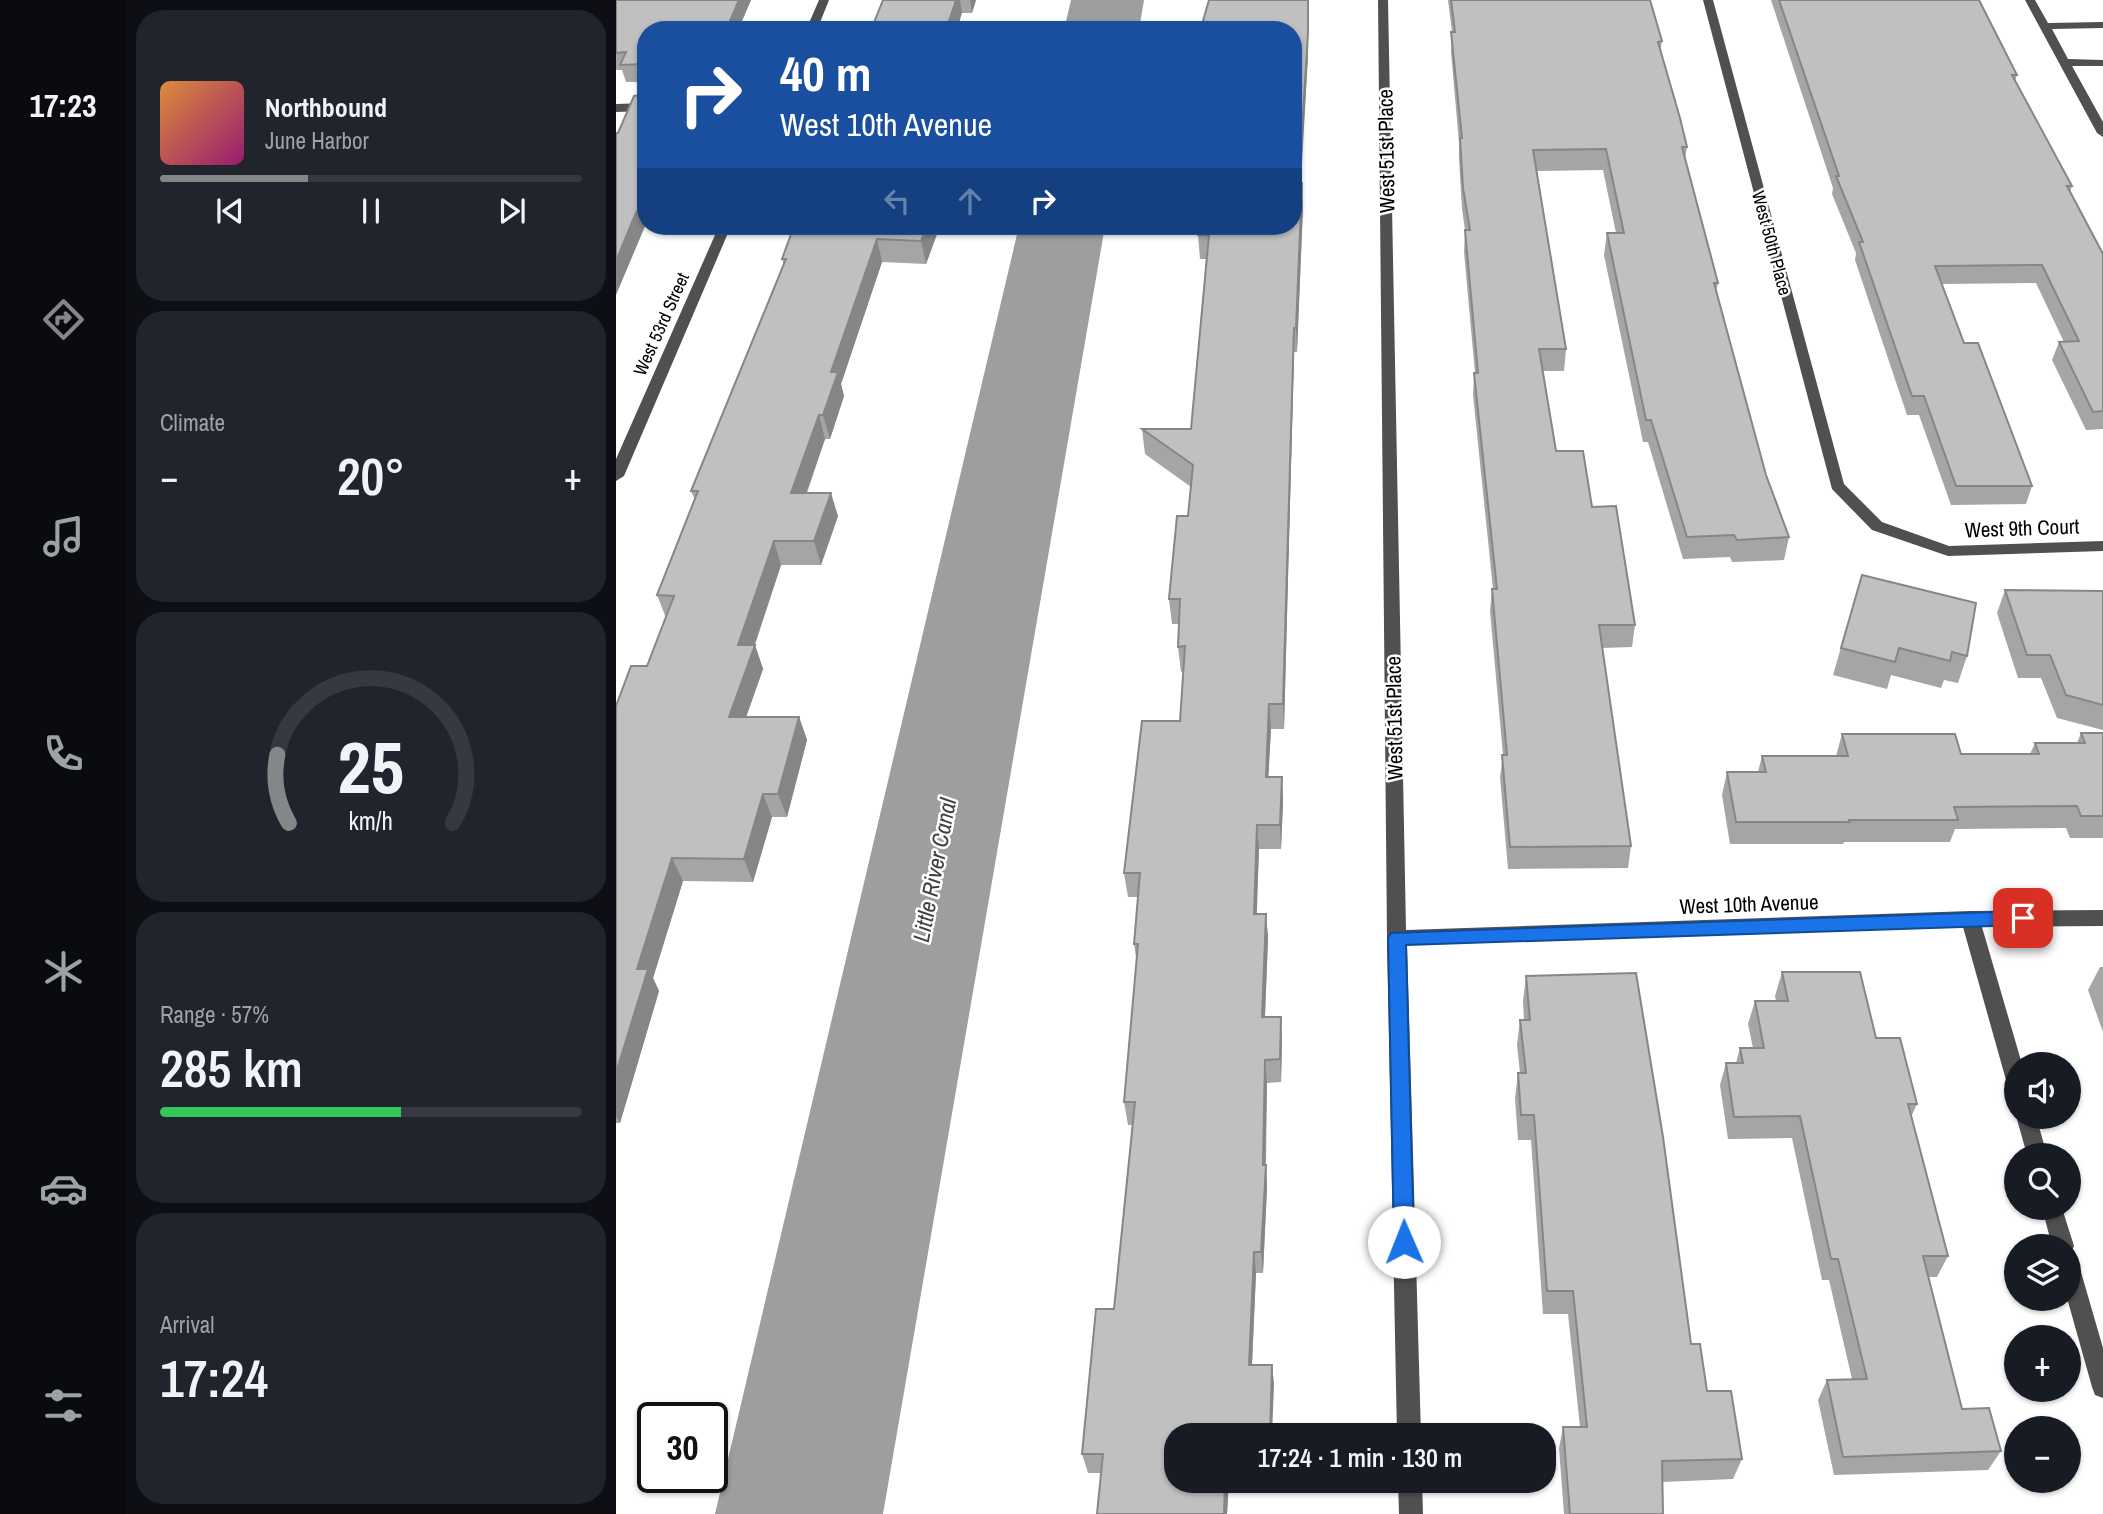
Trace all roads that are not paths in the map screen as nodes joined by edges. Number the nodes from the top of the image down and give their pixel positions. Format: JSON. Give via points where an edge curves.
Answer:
{"nodes":[{"id":1,"x":824,"y":0,"type":"edge"},
{"id":2,"x":1383,"y":0,"type":"edge"},
{"id":3,"x":1708,"y":0,"type":"edge"},
{"id":4,"x":2030,"y":0,"type":"edge"},
{"id":5,"x":815,"y":21,"type":"edge"},
{"id":6,"x":2103,"y":25,"type":"edge"},
{"id":7,"x":2044,"y":26,"type":"junction"},
{"id":8,"x":2064,"y":62,"type":"junction"},
{"id":9,"x":2103,"y":62,"type":"edge"},
{"id":10,"x":2086,"y":102,"type":"junction"},
{"id":11,"x":2103,"y":102,"type":"edge"},
{"id":12,"x":637,"y":107,"type":"edge"},
{"id":13,"x":616,"y":108,"type":"edge"},
{"id":14,"x":2103,"y":133,"type":"edge"},
{"id":15,"x":721,"y":235,"type":"edge"},
{"id":16,"x":616,"y":476,"type":"edge"},
{"id":17,"x":1837,"y":486,"type":"joint"},
{"id":18,"x":2103,"y":546,"type":"edge"},
{"id":19,"x":2103,"y":918,"type":"edge"},
{"id":20,"x":1970,"y":919,"type":"junction"},
{"id":21,"x":1397,"y":938,"type":"junction"},
{"id":22,"x":2008,"y":1052,"type":"edge"},
{"id":23,"x":2081,"y":1310,"type":"edge"},
{"id":24,"x":2103,"y":1387,"type":"edge"},
{"id":25,"x":1409,"y":1423,"type":"edge"},
{"id":26,"x":1410,"y":1493,"type":"edge"},
{"id":27,"x":1411,"y":1514,"type":"edge"}],
"edges":[{"from":1,"to":5,"type":"street"},
{"from":2,"to":21,"type":"street","name":"West 51st Place"},
{"from":3,"to":17,"type":"street","name":"West 50th Place"},
{"from":4,"to":7,"type":"street"},
{"from":6,"to":7,"type":"street"},
{"from":7,"to":8,"type":"street"},
{"from":8,"to":9,"type":"street"},
{"from":8,"to":10,"type":"street"},
{"from":10,"to":11,"type":"street"},
{"from":10,"to":14,"type":"street"},
{"from":12,"to":13,"type":"street"},
{"from":15,"to":16,"type":"street","name":"West 53rd Street"},
{"from":17,"to":18,"type":"street","name":"West 9th Court","via":[[1877,526],[1948,551]]},
{"from":19,"to":20,"type":"street","name":"West 10th Avenue"},
{"from":20,"to":21,"type":"street","name":"West 10th Avenue"},
{"from":20,"to":22,"type":"street"},
{"from":21,"to":25,"type":"street","name":"West 51st Place"},
{"from":23,"to":24,"type":"street"},
{"from":26,"to":27,"type":"street"}]}
